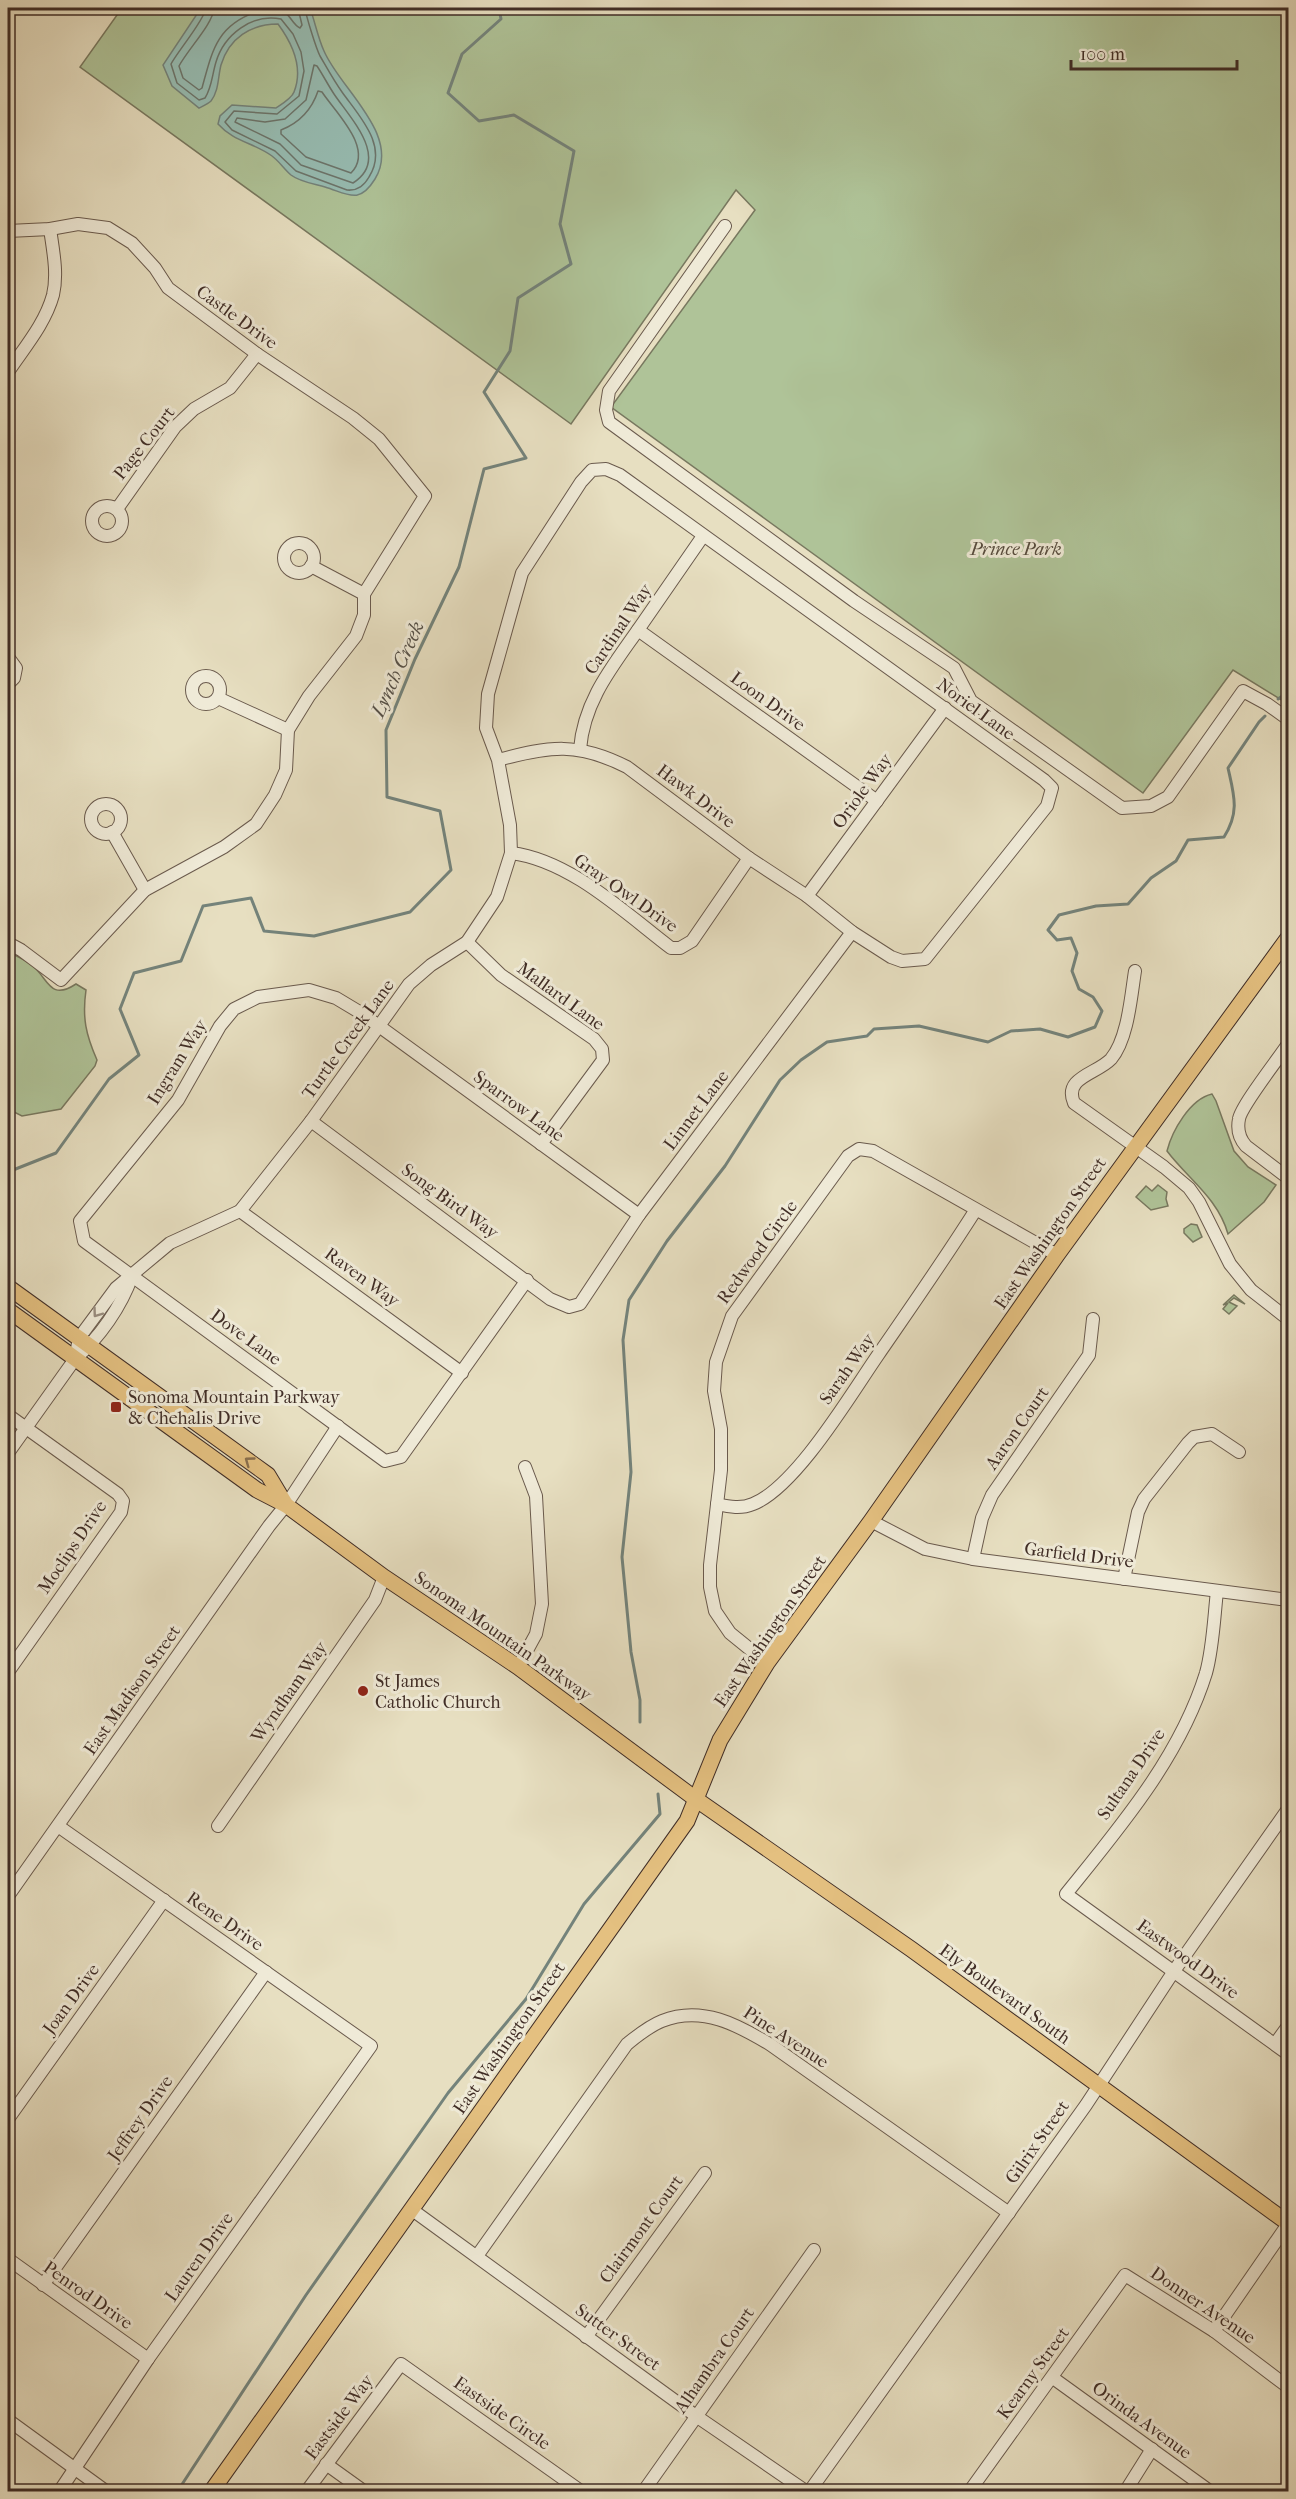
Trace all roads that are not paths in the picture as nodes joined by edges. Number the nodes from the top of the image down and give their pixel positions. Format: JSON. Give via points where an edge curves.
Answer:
{"nodes":[{"id":1,"x":725,"y":226,"type":"dead end"},
{"id":2,"x":50,"y":229,"type":"junction"},
{"id":3,"x":8,"y":231,"type":"edge"},
{"id":4,"x":256,"y":354,"type":"junction"},
{"id":5,"x":8,"y":372,"type":"edge"},
{"id":6,"x":117,"y":509,"type":"dead end"},
{"id":7,"x":703,"y":536,"type":"junction"},
{"id":8,"x":311,"y":566,"type":"dead end"},
{"id":9,"x":364,"y":594,"type":"junction"},
{"id":10,"x":638,"y":630,"type":"junction"},
{"id":11,"x":8,"y":657,"type":"edge"},
{"id":12,"x":8,"y":684,"type":"edge"},
{"id":13,"x":218,"y":698,"type":"dead end"},
{"id":14,"x":945,"y":708,"type":"junction"},
{"id":15,"x":1288,"y":719,"type":"edge"},
{"id":16,"x":288,"y":730,"type":"junction"},
{"id":17,"x":580,"y":749,"type":"junction"},
{"id":18,"x":498,"y":760,"type":"junction"},
{"id":19,"x":877,"y":801,"type":"junction"},
{"id":20,"x":112,"y":832,"type":"dead end"},
{"id":21,"x":511,"y":854,"type":"junction"},
{"id":22,"x":749,"y":858,"type":"junction"},
{"id":23,"x":145,"y":890,"type":"junction"},
{"id":24,"x":807,"y":896,"type":"junction"},
{"id":25,"x":852,"y":932,"type":"junction"},
{"id":26,"x":1288,"y":938,"type":"edge"},
{"id":27,"x":467,"y":942,"type":"junction"},
{"id":28,"x":8,"y":943,"type":"edge"},
{"id":29,"x":1284,"y":955,"type":"edge"},
{"id":30,"x":926,"y":959,"type":"joint"},
{"id":31,"x":1135,"y":971,"type":"dead end"},
{"id":32,"x":377,"y":1026,"type":"junction"},
{"id":33,"x":1288,"y":1044,"type":"edge"},
{"id":34,"x":311,"y":1121,"type":"junction"},
{"id":35,"x":541,"y":1144,"type":"junction"},
{"id":36,"x":1135,"y":1148,"type":"junction"},
{"id":37,"x":1288,"y":1178,"type":"edge"},
{"id":38,"x":240,"y":1211,"type":"junction"},
{"id":39,"x":975,"y":1211,"type":"junction"},
{"id":40,"x":639,"y":1215,"type":"junction"},
{"id":41,"x":1057,"y":1255,"type":"junction"},
{"id":42,"x":132,"y":1276,"type":"junction"},
{"id":43,"x":527,"y":1280,"type":"junction"},
{"id":44,"x":8,"y":1287,"type":"edge"},
{"id":45,"x":569,"y":1307,"type":"joint"},
{"id":46,"x":8,"y":1310,"type":"edge"},
{"id":47,"x":1094,"y":1319,"type":"dead end"},
{"id":48,"x":1288,"y":1319,"type":"edge"},
{"id":49,"x":84,"y":1342,"type":"junction"},
{"id":50,"x":75,"y":1359,"type":"junction"},
{"id":51,"x":462,"y":1373,"type":"junction"},
{"id":52,"x":8,"y":1415,"type":"edge"},
{"id":53,"x":338,"y":1426,"type":"junction"},
{"id":54,"x":26,"y":1428,"type":"junction"},
{"id":55,"x":1239,"y":1452,"type":"dead end"},
{"id":56,"x":8,"y":1454,"type":"edge"},
{"id":57,"x":525,"y":1467,"type":"dead end"},
{"id":58,"x":717,"y":1504,"type":"junction"},
{"id":59,"x":286,"y":1505,"type":"junction"},
{"id":60,"x":871,"y":1521,"type":"junction"},
{"id":61,"x":973,"y":1559,"type":"junction"},
{"id":62,"x":384,"y":1577,"type":"junction"},
{"id":63,"x":1124,"y":1579,"type":"junction"},
{"id":64,"x":1217,"y":1591,"type":"junction"},
{"id":65,"x":1288,"y":1600,"type":"edge"},
{"id":66,"x":767,"y":1663,"type":"junction"},
{"id":67,"x":518,"y":1667,"type":"junction"},
{"id":68,"x":8,"y":1672,"type":"edge"},
{"id":69,"x":697,"y":1800,"type":"junction"},
{"id":70,"x":1288,"y":1809,"type":"edge"},
{"id":71,"x":58,"y":1826,"type":"junction"},
{"id":72,"x":218,"y":1826,"type":"dead end"},
{"id":73,"x":1066,"y":1894,"type":"joint"},
{"id":74,"x":8,"y":1896,"type":"edge"},
{"id":75,"x":164,"y":1900,"type":"junction"},
{"id":76,"x":1173,"y":1971,"type":"junction"},
{"id":77,"x":266,"y":1972,"type":"junction"},
{"id":78,"x":1288,"y":2026,"type":"edge"},
{"id":79,"x":1275,"y":2044,"type":"junction"},
{"id":80,"x":371,"y":2046,"type":"joint"},
{"id":81,"x":1288,"y":2054,"type":"edge"},
{"id":82,"x":1098,"y":2086,"type":"junction"},
{"id":83,"x":8,"y":2119,"type":"edge"},
{"id":84,"x":705,"y":2173,"type":"dead end"},
{"id":85,"x":411,"y":2210,"type":"junction"},
{"id":86,"x":1009,"y":2213,"type":"junction"},
{"id":87,"x":1288,"y":2223,"type":"edge"},
{"id":88,"x":814,"y":2250,"type":"dead end"},
{"id":89,"x":477,"y":2256,"type":"junction"},
{"id":90,"x":8,"y":2259,"type":"edge"},
{"id":91,"x":1125,"y":2275,"type":"joint"},
{"id":92,"x":43,"y":2285,"type":"junction"},
{"id":93,"x":1214,"y":2331,"type":"junction"},
{"id":94,"x":586,"y":2337,"type":"junction"},
{"id":95,"x":148,"y":2359,"type":"junction"},
{"id":96,"x":401,"y":2364,"type":"joint"},
{"id":97,"x":1053,"y":2378,"type":"junction"},
{"id":98,"x":1288,"y":2387,"type":"edge"},
{"id":99,"x":696,"y":2416,"type":"junction"},
{"id":100,"x":8,"y":2420,"type":"edge"},
{"id":101,"x":1152,"y":2449,"type":"junction"},
{"id":102,"x":326,"y":2464,"type":"junction"},
{"id":103,"x":75,"y":2470,"type":"junction"},
{"id":104,"x":59,"y":2492,"type":"edge"},
{"id":105,"x":107,"y":2492,"type":"edge"},
{"id":106,"x":211,"y":2492,"type":"edge"},
{"id":107,"x":306,"y":2492,"type":"edge"},
{"id":108,"x":365,"y":2492,"type":"edge"},
{"id":109,"x":582,"y":2492,"type":"edge"},
{"id":110,"x":643,"y":2492,"type":"edge"},
{"id":111,"x":808,"y":2492,"type":"edge"},
{"id":112,"x":969,"y":2492,"type":"edge"},
{"id":113,"x":1125,"y":2492,"type":"edge"},
{"id":114,"x":1211,"y":2492,"type":"edge"}],
"edges":[{"from":1,"to":15,"type":"street","via":[[609,391],[609,422],[854,601],[954,668],[971,700],[1122,808],[1151,806],[1168,797],[1243,691]]},
{"from":2,"to":3,"type":"street","name":"Castle Drive"},
{"from":2,"to":4,"type":"street","name":"Castle Drive","via":[[78,224],[108,228],[132,243],[168,288]]},
{"from":2,"to":5,"type":"street","via":[[55,261],[53,294],[39,327]]},
{"from":4,"to":6,"type":"street","name":"Page Court","via":[[230,388],[194,409],[175,427]]},
{"from":4,"to":9,"type":"street","name":"Castle Drive","via":[[379,439],[425,496]]},
{"from":7,"to":10,"type":"street","name":"Cardinal Way"},
{"from":7,"to":14,"type":"street","name":"Noriel Lane"},
{"from":7,"to":18,"type":"street","name":"Turtle Creek Lane","via":[[620,475],[606,469],[592,470],[581,482],[522,573],[488,694],[486,728]]},
{"from":8,"to":9,"type":"street"},
{"from":9,"to":16,"type":"street","via":[[364,615],[356,636]]},
{"from":10,"to":17,"type":"street","name":"Cardinal Way","via":[[589,706]]},
{"from":10,"to":19,"type":"street","name":"Loon Drive"},
{"from":11,"to":12,"type":"street","via":[[16,673]]},
{"from":13,"to":16,"type":"street"},
{"from":14,"to":19,"type":"street","name":"Oriole Way"},
{"from":14,"to":30,"type":"street","name":"Noriel Lane","via":[[1044,780],[1052,794],[1047,806]]},
{"from":16,"to":23,"type":"street","via":[[286,770],[256,824],[224,847]]},
{"from":17,"to":18,"type":"street","name":"Hawk Drive","via":[[550,748]]},
{"from":17,"to":22,"type":"street","name":"Hawk Drive","via":[[627,767]]},
{"from":18,"to":21,"type":"street","name":"Turtle Creek Lane"},
{"from":19,"to":24,"type":"street","name":"Oriole Way"},
{"from":20,"to":23,"type":"street"},
{"from":21,"to":22,"type":"street","name":"Gray Owl Drive","via":[[553,864],[671,948],[692,941]]},
{"from":21,"to":27,"type":"street","name":"Turtle Creek Lane","via":[[497,897]]},
{"from":22,"to":24,"type":"street","name":"Hawk Drive"},
{"from":23,"to":28,"type":"street","via":[[61,980]]},
{"from":24,"to":25,"type":"street","name":"Hawk Drive"},
{"from":25,"to":30,"type":"street","name":"Hawk Drive","via":[[891,957],[902,961]]},
{"from":25,"to":40,"type":"street","name":"Linnet Lane"},
{"from":26,"to":29,"type":"main road","name":"East Washington Street"},
{"from":27,"to":32,"type":"street","name":"Turtle Creek Lane","via":[[409,984]]},
{"from":27,"to":35,"type":"street","name":"Mallard Lane","via":[[501,975],[594,1039],[602,1049],[603,1060]]},
{"from":29,"to":36,"type":"main road","name":"East Washington Street"},
{"from":31,"to":36,"type":"street","via":[[1131,1003],[1116,1051],[1110,1060],[1075,1083],[1071,1093],[1074,1103]]},
{"from":32,"to":34,"type":"street","name":"Turtle Creek Lane"},
{"from":32,"to":35,"type":"street","name":"Sparrow Lane"},
{"from":32,"to":42,"type":"street","name":"Ingram Way","via":[[336,998],[309,990],[258,997],[234,1009],[220,1026],[178,1100],[81,1221],[84,1241]]},
{"from":33,"to":37,"type":"street","via":[[1242,1112],[1238,1128],[1246,1146]]},
{"from":34,"to":38,"type":"street","name":"Turtle Creek Lane"},
{"from":34,"to":43,"type":"street","name":"Song Bird Way"},
{"from":35,"to":40,"type":"street","name":"Sparrow Lane"},
{"from":36,"to":41,"type":"main road","name":"East Washington Street"},
{"from":36,"to":48,"type":"street","via":[[1189,1188],[1230,1264],[1251,1290]]},
{"from":38,"to":42,"type":"street","name":"Turtle Creek Lane","via":[[170,1243]]},
{"from":38,"to":51,"type":"street","name":"Raven Way"},
{"from":39,"to":41,"type":"street","name":"Redwood Circle"},
{"from":39,"to":58,"type":"street","name":"Sarah Way","via":[[801,1464],[753,1505],[733,1508]]},
{"from":39,"to":58,"type":"street","name":"Redwood Circle","via":[[873,1152],[859,1149],[848,1156],[732,1316],[723,1337],[714,1391],[721,1429]]},
{"from":40,"to":45,"type":"street","name":"Linnet Lane","via":[[580,1304]]},
{"from":41,"to":60,"type":"main road","name":"East Washington Street"},
{"from":42,"to":49,"type":"street","name":"Turtle Creek Lane","via":[[126,1295]]},
{"from":42,"to":53,"type":"street","name":"Dove Lane"},
{"from":43,"to":45,"type":"street","name":"Song Bird Way","via":[[550,1299]]},
{"from":43,"to":51,"type":"street"},
{"from":44,"to":49,"type":"main road","name":"Sonoma Mountain Parkway"},
{"from":46,"to":50,"type":"main road","name":"Sonoma Mountain Parkway"},
{"from":47,"to":61,"type":"street","name":"Aaron Court","via":[[1089,1355],[992,1495],[982,1518]]},
{"from":49,"to":50,"type":"street","name":"Turtle Creek Lane"},
{"from":59,"to":49,"type":"main road","name":"Sonoma Mountain Parkway","one_way":true,"via":[[268,1475]]},
{"from":50,"to":54,"type":"street","name":"Turtle Creek Lane"},
{"from":50,"to":59,"type":"main road","name":"Sonoma Mountain Parkway","via":[[257,1490]]},
{"from":51,"to":53,"type":"street","via":[[401,1457],[385,1461]]},
{"from":52,"to":54,"type":"street"},
{"from":53,"to":59,"type":"street"},
{"from":54,"to":56,"type":"street","name":"Turtle Creek Lane"},
{"from":54,"to":68,"type":"street","name":"Moclips Drive","via":[[123,1501],[121,1512]]},
{"from":55,"to":63,"type":"street","via":[[1212,1434],[1194,1437],[1188,1443],[1144,1498]]},
{"from":57,"to":67,"type":"street","via":[[536,1496],[542,1604],[536,1634]]},
{"from":58,"to":66,"type":"street","name":"Redwood Circle","via":[[710,1565],[715,1611],[730,1634]]},
{"from":59,"to":62,"type":"main road","name":"Sonoma Mountain Parkway"},
{"from":59,"to":71,"type":"street","name":"East Madison Street"},
{"from":60,"to":61,"type":"street","name":"Garfield Drive","via":[[925,1549]]},
{"from":60,"to":66,"type":"main road","name":"East Washington Street"},
{"from":61,"to":63,"type":"street","name":"Garfield Drive"},
{"from":62,"to":67,"type":"main road","name":"Sonoma Mountain Parkway"},
{"from":62,"to":72,"type":"street","name":"Wyndham Way","via":[[375,1600]]},
{"from":63,"to":64,"type":"street","name":"Garfield Drive"},
{"from":64,"to":65,"type":"street","name":"Garfield Drive"},
{"from":64,"to":73,"type":"street","name":"Sultana Drive","via":[[1206,1671],[1191,1712],[1161,1768]]},
{"from":66,"to":69,"type":"main road","name":"East Washington Street","via":[[720,1740]]},
{"from":67,"to":69,"type":"main road","name":"Sonoma Mountain Parkway"},
{"from":69,"to":82,"type":"main road","name":"Ely Boulevard South"},
{"from":69,"to":85,"type":"main road","name":"East Washington Street","via":[[687,1821]]},
{"from":70,"to":76,"type":"street","name":"Gilrix Street"},
{"from":71,"to":74,"type":"street","name":"East Madison Street"},
{"from":71,"to":75,"type":"street","name":"Rene Drive"},
{"from":73,"to":76,"type":"street","name":"Eastwood Drive"},
{"from":75,"to":77,"type":"street","name":"Rene Drive"},
{"from":75,"to":83,"type":"street","name":"Joan Drive"},
{"from":76,"to":79,"type":"street","name":"Eastwood Drive"},
{"from":76,"to":82,"type":"street","name":"Gilrix Street"},
{"from":77,"to":80,"type":"street","name":"Rene Drive"},
{"from":77,"to":92,"type":"street","name":"Jeffrey Drive"},
{"from":78,"to":79,"type":"street"},
{"from":79,"to":81,"type":"street","name":"Eastwood Drive"},
{"from":80,"to":95,"type":"street","name":"Lauren Drive"},
{"from":82,"to":86,"type":"street","name":"Gilrix Street"},
{"from":82,"to":87,"type":"main road","name":"Ely Boulevard South"},
{"from":84,"to":94,"type":"street","name":"Clairmont Court"},
{"from":85,"to":89,"type":"street","name":"Sutter Street"},
{"from":85,"to":106,"type":"main road","name":"East Washington Street"},
{"from":86,"to":89,"type":"street","name":"Pine Avenue","via":[[738,2025],[720,2019],[683,2016],[661,2021],[627,2044]]},
{"from":86,"to":111,"type":"street","name":"Gilrix Street"},
{"from":87,"to":93,"type":"street"},
{"from":88,"to":99,"type":"street","name":"Alhambra Court"},
{"from":89,"to":94,"type":"street","name":"Sutter Street"},
{"from":90,"to":92,"type":"street","name":"Penrod Drive"},
{"from":91,"to":93,"type":"street","name":"Donner Avenue"},
{"from":91,"to":97,"type":"street","name":"Kearny Street"},
{"from":92,"to":95,"type":"street","name":"Penrod Drive"},
{"from":93,"to":98,"type":"street","name":"Donner Avenue"},
{"from":94,"to":99,"type":"street","name":"Sutter Street"},
{"from":95,"to":103,"type":"street","name":"Lauren Drive"},
{"from":96,"to":102,"type":"street","name":"Eastside Way"},
{"from":96,"to":109,"type":"street","name":"Eastside Circle"},
{"from":97,"to":101,"type":"street","name":"Orinda Avenue"},
{"from":97,"to":112,"type":"street","name":"Kearny Street"},
{"from":99,"to":110,"type":"street","name":"Alhambra Court"},
{"from":99,"to":111,"type":"street","name":"Sutter Street"},
{"from":100,"to":103,"type":"street"},
{"from":101,"to":113,"type":"street"},
{"from":101,"to":114,"type":"street","name":"Orinda Avenue"},
{"from":102,"to":107,"type":"street","name":"Eastside Way"},
{"from":102,"to":108,"type":"street"},
{"from":103,"to":104,"type":"street","name":"Lauren Drive"},
{"from":103,"to":105,"type":"street"}]}
